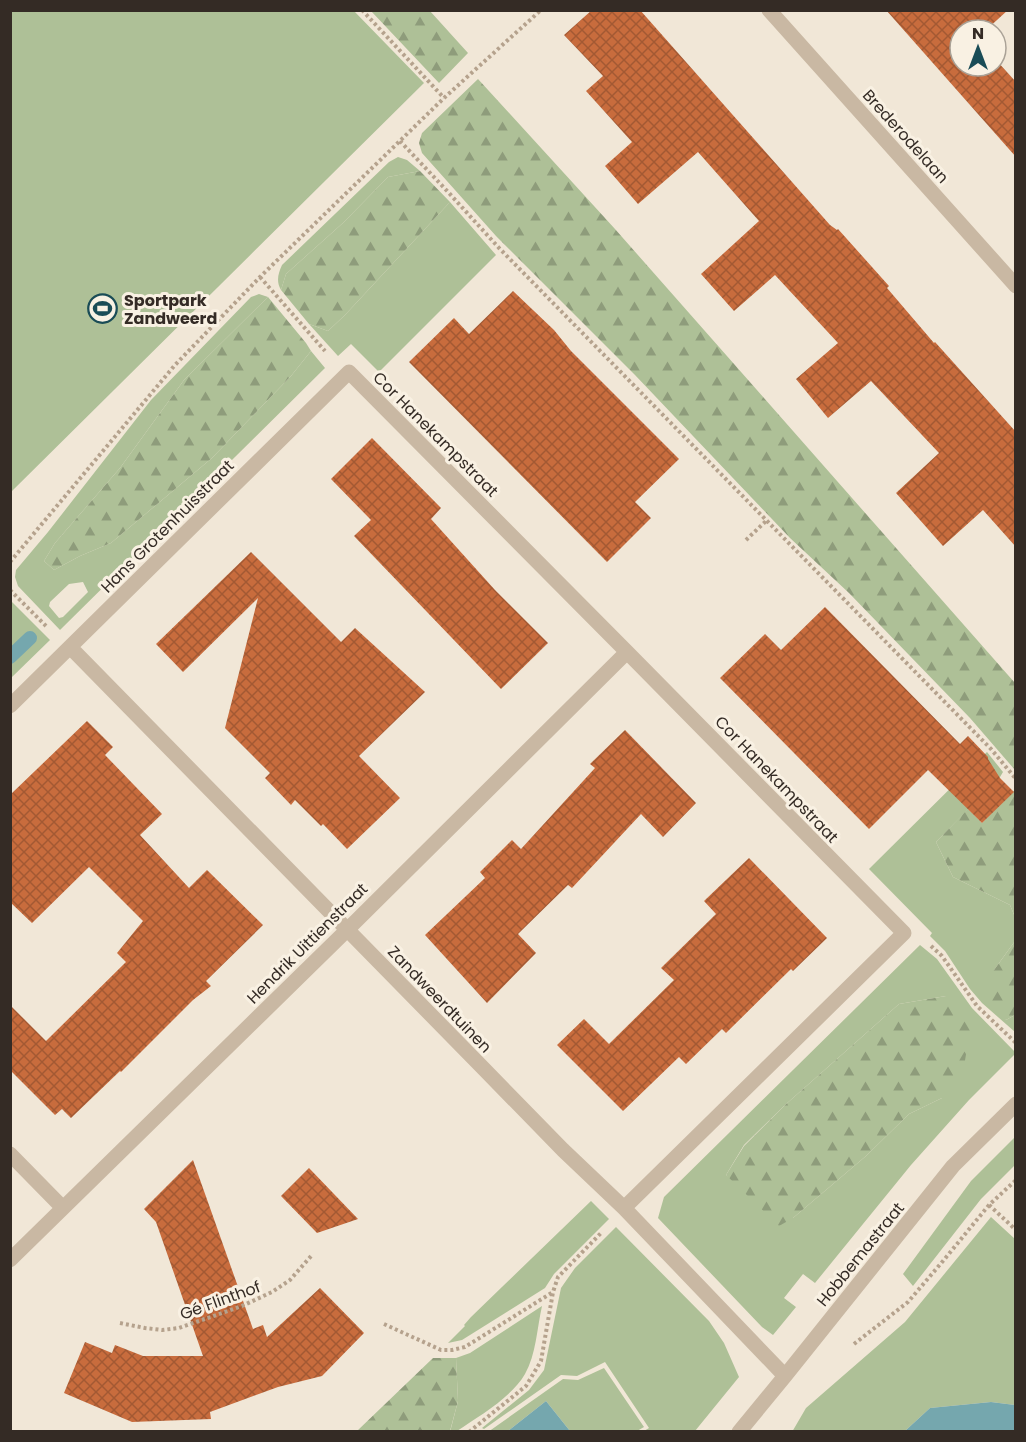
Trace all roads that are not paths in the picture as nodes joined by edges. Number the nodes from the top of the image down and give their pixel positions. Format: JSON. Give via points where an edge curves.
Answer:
{"nodes":[{"id":1,"x":769,"y":10,"type":"edge"},
{"id":2,"x":1016,"y":286,"type":"edge"},
{"id":3,"x":349,"y":372,"type":"joint"},
{"id":4,"x":70,"y":647,"type":"junction"},
{"id":5,"x":627,"y":652,"type":"junction"},
{"id":6,"x":10,"y":706,"type":"edge"},
{"id":7,"x":347,"y":930,"type":"junction"},
{"id":8,"x":1016,"y":1104,"type":"edge"},
{"id":9,"x":10,"y":1154,"type":"edge"},
{"id":10,"x":63,"y":1208,"type":"junction"},
{"id":11,"x":624,"y":1208,"type":"junction"},
{"id":12,"x":10,"y":1260,"type":"edge"},
{"id":13,"x":785,"y":1376,"type":"junction"},
{"id":14,"x":738,"y":1431,"type":"edge"}],
"edges":[{"from":1,"to":2,"type":"street","name":"Brederodelaan"},
{"from":3,"to":4,"type":"street","name":"Hans Grotenhuisstraat"},
{"from":3,"to":5,"type":"street","name":"Cor Hanekampstraat"},
{"from":4,"to":6,"type":"street","name":"Hans Grotenhuisstraat"},
{"from":4,"to":7,"type":"street","name":"Zandweerdtuinen"},
{"from":5,"to":7,"type":"street","name":"Hendrik Uittienstraat"},
{"from":5,"to":11,"type":"street","name":"Cor Hanekampstraat","via":[[904,933]]},
{"from":7,"to":10,"type":"street","name":"Hendrik Uittienstraat"},
{"from":7,"to":11,"type":"street","name":"Zandweerdtuinen"},
{"from":8,"to":13,"type":"street","name":"Hobbemastraat","via":[[953,1166]]},
{"from":9,"to":10,"type":"street"},
{"from":10,"to":12,"type":"street","name":"Hendrik Uittienstraat"},
{"from":11,"to":13,"type":"street","name":"Zandweerdtuinen"},
{"from":13,"to":14,"type":"street","name":"Hobbemastraat"}]}
